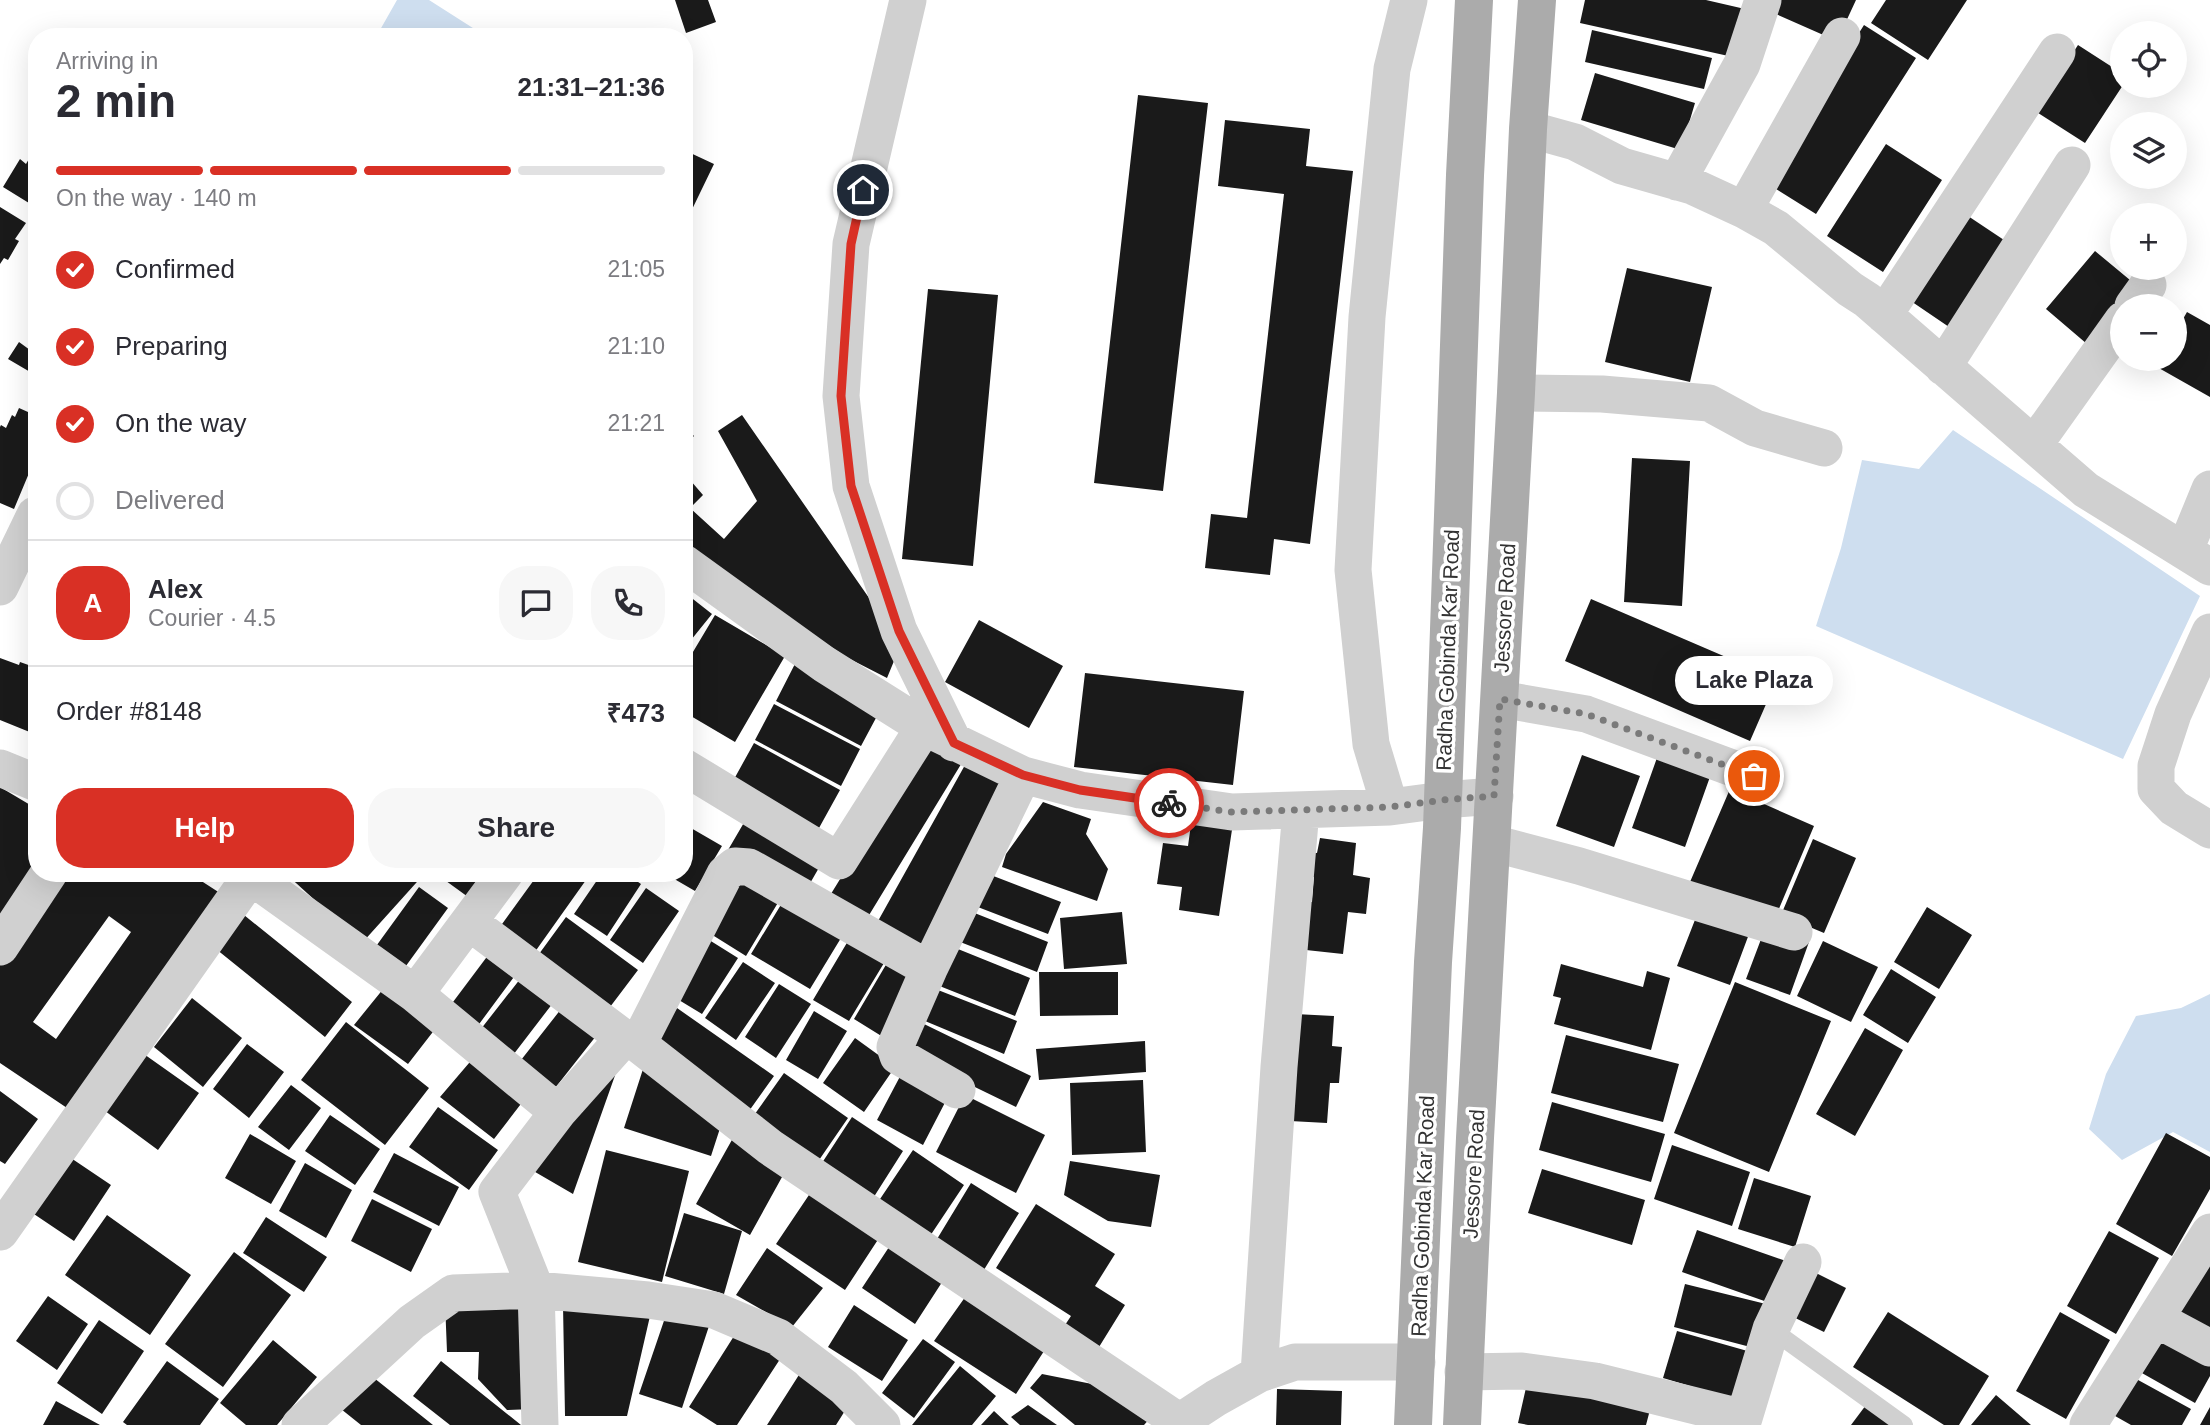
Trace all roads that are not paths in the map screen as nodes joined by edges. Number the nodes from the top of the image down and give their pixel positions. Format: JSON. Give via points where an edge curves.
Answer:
{"nodes":[{"id":1,"x":908,"y":0,"type":"edge"},
{"id":2,"x":1409,"y":0,"type":"edge"},
{"id":3,"x":1474,"y":0,"type":"edge"},
{"id":4,"x":1538,"y":0,"type":"edge"},
{"id":5,"x":1763,"y":0,"type":"edge"},
{"id":6,"x":1842,"y":36,"type":"dead end"},
{"id":7,"x":2057,"y":52,"type":"dead end"},
{"id":8,"x":1528,"y":129,"type":"junction"},
{"id":9,"x":2072,"y":165,"type":"dead end"},
{"id":10,"x":1677,"y":182,"type":"junction"},
{"id":11,"x":1744,"y":210,"type":"junction"},
{"id":12,"x":1884,"y":315,"type":"junction"},
{"id":13,"x":2110,"y":338,"type":"edge"},
{"id":14,"x":1943,"y":367,"type":"junction"},
{"id":15,"x":1516,"y":393,"type":"junction"},
{"id":16,"x":2034,"y":445,"type":"junction"},
{"id":17,"x":1824,"y":448,"type":"dead end"},
{"id":18,"x":2210,"y":489,"type":"edge"},
{"id":19,"x":28,"y":529,"type":"edge"},
{"id":20,"x":2198,"y":558,"type":"edge"},
{"id":21,"x":693,"y":569,"type":"edge"},
{"id":22,"x":0,"y":587,"type":"edge"},
{"id":23,"x":2210,"y":632,"type":"edge"},
{"id":24,"x":1500,"y":699,"type":"junction"},
{"id":25,"x":939,"y":735,"type":"junction"},
{"id":26,"x":0,"y":768,"type":"edge"},
{"id":27,"x":693,"y":772,"type":"edge"},
{"id":28,"x":1023,"y":775,"type":"junction"},
{"id":29,"x":1754,"y":776,"type":"dead end"},
{"id":30,"x":28,"y":779,"type":"edge"},
{"id":31,"x":1494,"y":796,"type":"junction"},
{"id":32,"x":1443,"y":800,"type":"junction"},
{"id":33,"x":1390,"y":807,"type":"junction"},
{"id":34,"x":1301,"y":810,"type":"junction"},
{"id":35,"x":2210,"y":830,"type":"edge"},
{"id":36,"x":1492,"y":843,"type":"junction"},
{"id":37,"x":43,"y":882,"type":"edge"},
{"id":38,"x":244,"y":882,"type":"edge"},
{"id":39,"x":261,"y":882,"type":"edge"},
{"id":40,"x":498,"y":882,"type":"edge"},
{"id":41,"x":469,"y":922,"type":"junction"},
{"id":42,"x":1794,"y":932,"type":"dead end"},
{"id":43,"x":0,"y":947,"type":"edge"},
{"id":44,"x":929,"y":969,"type":"junction"},
{"id":45,"x":415,"y":994,"type":"junction"},
{"id":46,"x":631,"y":1041,"type":"junction"},
{"id":47,"x":957,"y":1090,"type":"dead end"},
{"id":48,"x":558,"y":1112,"type":"junction"},
{"id":49,"x":0,"y":1232,"type":"edge"},
{"id":50,"x":2210,"y":1232,"type":"edge"},
{"id":51,"x":1803,"y":1262,"type":"dead end"},
{"id":52,"x":536,"y":1290,"type":"junction"},
{"id":53,"x":2156,"y":1319,"type":"junction"},
{"id":54,"x":1771,"y":1329,"type":"junction"},
{"id":55,"x":2210,"y":1348,"type":"edge"},
{"id":56,"x":1417,"y":1362,"type":"junction"},
{"id":57,"x":1462,"y":1372,"type":"junction"},
{"id":58,"x":1259,"y":1374,"type":"junction"},
{"id":59,"x":1177,"y":1423,"type":"edge"},
{"id":60,"x":300,"y":1425,"type":"edge"},
{"id":61,"x":540,"y":1425,"type":"edge"},
{"id":62,"x":882,"y":1425,"type":"edge"},
{"id":63,"x":1413,"y":1425,"type":"edge"},
{"id":64,"x":1462,"y":1425,"type":"edge"},
{"id":65,"x":1904,"y":1425,"type":"edge"},
{"id":66,"x":2088,"y":1425,"type":"edge"}],
"edges":[{"from":1,"to":25,"type":"street","via":[[851,244],[841,396],[851,486]]},
{"from":2,"to":33,"type":"street","via":[[1392,69],[1367,317],[1353,570],[1371,744]]},
{"from":3,"to":32,"type":"main road","name":"Radha Gobinda Kar Road"},
{"from":4,"to":8,"type":"main road","name":"Jessore Road"},
{"from":5,"to":10,"type":"street","via":[[1742,64]]},
{"from":6,"to":11,"type":"street"},
{"from":7,"to":12,"type":"street"},
{"from":8,"to":10,"type":"street","via":[[1575,142],[1622,166]]},
{"from":8,"to":15,"type":"main road","name":"Jessore Road"},
{"from":9,"to":14,"type":"street"},
{"from":10,"to":11,"type":"street"},
{"from":11,"to":12,"type":"street","via":[[1776,228]]},
{"from":12,"to":14,"type":"street"},
{"from":13,"to":16,"type":"street"},
{"from":14,"to":16,"type":"street"},
{"from":15,"to":17,"type":"street","via":[[1709,403],[1755,428]]},
{"from":15,"to":24,"type":"main road","name":"Jessore Road"},
{"from":16,"to":20,"type":"street","via":[[2086,490]]},
{"from":18,"to":20,"type":"street"},
{"from":19,"to":22,"type":"street"},
{"from":21,"to":25,"type":"street","via":[[824,664]]},
{"from":23,"to":35,"type":"street","via":[[2173,714],[2156,766],[2156,789],[2174,808]]},
{"from":24,"to":29,"type":"street","via":[[1586,714]]},
{"from":24,"to":31,"type":"main road","name":"Jessore Road"},
{"from":25,"to":27,"type":"street","via":[[839,861]]},
{"from":25,"to":28,"type":"street"},
{"from":26,"to":30,"type":"street"},
{"from":28,"to":34,"type":"street","via":[[1080,790],[1232,812]]},
{"from":28,"to":44,"type":"street"},
{"from":31,"to":32,"type":"street"},
{"from":31,"to":36,"type":"main road","name":"Jessore Road"},
{"from":32,"to":33,"type":"street"},
{"from":32,"to":56,"type":"main road","name":"Radha Gobinda Kar Road"},
{"from":33,"to":34,"type":"street"},
{"from":34,"to":58,"type":"street"},
{"from":36,"to":42,"type":"street"},
{"from":36,"to":57,"type":"main road","name":"Jessore Road"},
{"from":37,"to":43,"type":"street"},
{"from":38,"to":49,"type":"street"},
{"from":39,"to":45,"type":"street"},
{"from":40,"to":41,"type":"street"},
{"from":41,"to":45,"type":"street"},
{"from":41,"to":46,"type":"street"},
{"from":44,"to":46,"type":"street","via":[[749,867],[735,866],[724,874]]},
{"from":44,"to":47,"type":"street","via":[[895,1047],[898,1056]]},
{"from":45,"to":48,"type":"street"},
{"from":46,"to":48,"type":"street"},
{"from":46,"to":59,"type":"street","via":[[770,1147]]},
{"from":48,"to":52,"type":"street","via":[[497,1192]]},
{"from":50,"to":53,"type":"street"},
{"from":51,"to":54,"type":"street"},
{"from":52,"to":60,"type":"street","via":[[453,1293],[412,1322]]},
{"from":52,"to":61,"type":"street"},
{"from":52,"to":62,"type":"street","via":[[715,1310],[778,1338],[844,1387]]},
{"from":53,"to":55,"type":"street"},
{"from":53,"to":66,"type":"street"},
{"from":54,"to":57,"type":"street","via":[[1744,1418],[1595,1381],[1522,1371]]},
{"from":54,"to":65,"type":"lane"},
{"from":56,"to":58,"type":"street","via":[[1295,1362]]},
{"from":56,"to":63,"type":"main road","name":"Radha Gobinda Kar Road"},
{"from":57,"to":64,"type":"main road","name":"Jessore Road"},
{"from":58,"to":59,"type":"street"}]}
